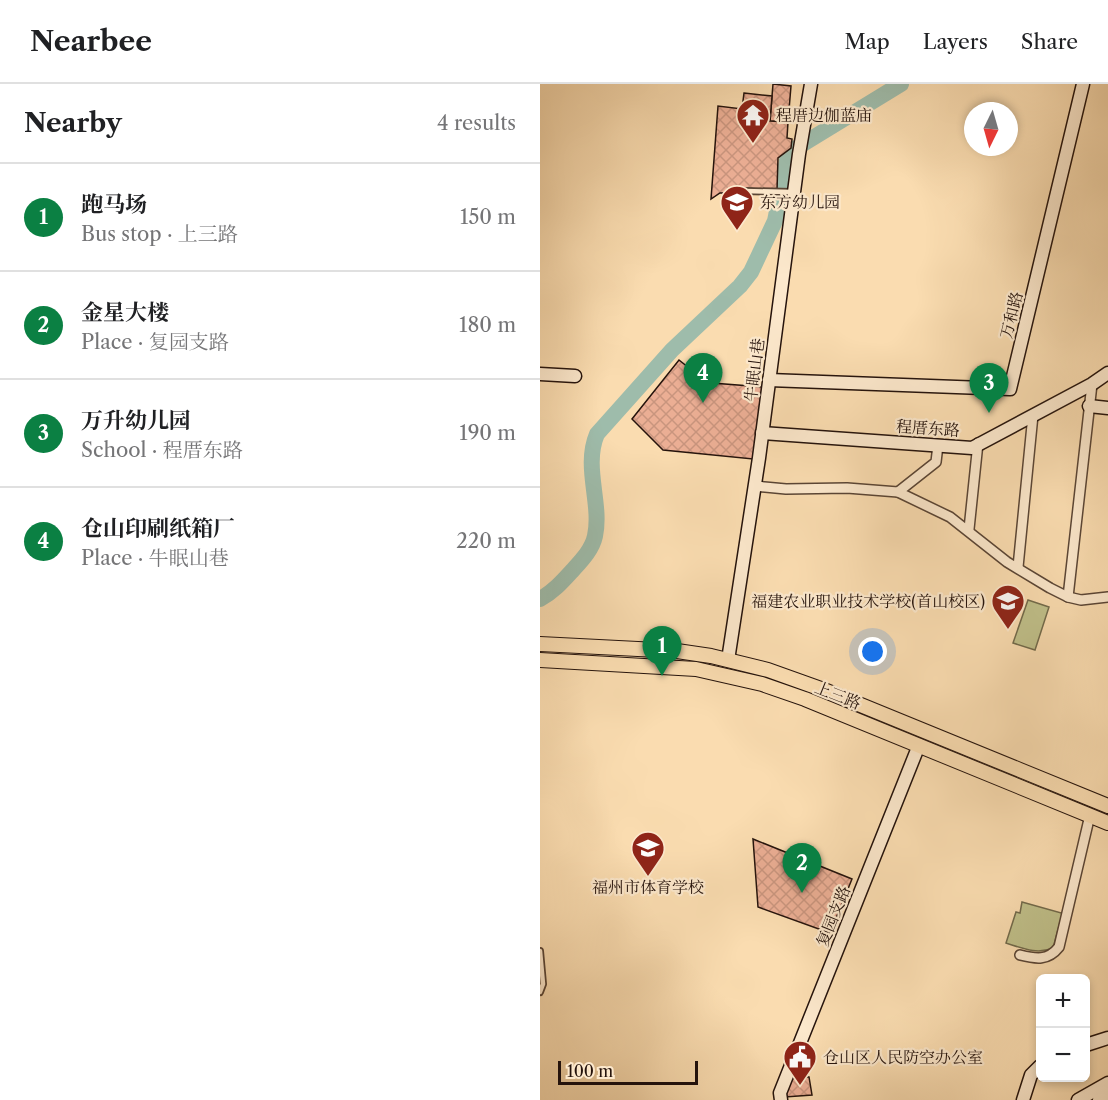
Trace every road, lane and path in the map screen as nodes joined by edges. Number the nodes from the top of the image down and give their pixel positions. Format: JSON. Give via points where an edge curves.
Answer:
{"nodes":[{"id":1,"x":811,"y":84,"type":"edge"},
{"id":2,"x":1083,"y":84,"type":"edge"},
{"id":3,"x":744,"y":191,"type":"dead end"},
{"id":4,"x":792,"y":192,"type":"junction"},
{"id":5,"x":1108,"y":373,"type":"edge"},
{"id":6,"x":540,"y":374,"type":"edge"},
{"id":7,"x":575,"y":376,"type":"dead end"},
{"id":8,"x":769,"y":380,"type":"junction"},
{"id":9,"x":1092,"y":384,"type":"junction"},
{"id":10,"x":1089,"y":406,"type":"junction"},
{"id":11,"x":1108,"y":408,"type":"edge"},
{"id":12,"x":1033,"y":415,"type":"junction"},
{"id":13,"x":762,"y":433,"type":"junction"},
{"id":14,"x":978,"y":443,"type":"junction"},
{"id":15,"x":938,"y":445,"type":"junction"},
{"id":16,"x":755,"y":486,"type":"junction"},
{"id":17,"x":898,"y":492,"type":"junction"},
{"id":18,"x":969,"y":529,"type":"junction"},
{"id":19,"x":1018,"y":567,"type":"junction"},
{"id":20,"x":1068,"y":597,"type":"junction"},
{"id":21,"x":1108,"y":597,"type":"edge"},
{"id":22,"x":540,"y":644,"type":"edge"},
{"id":23,"x":540,"y":660,"type":"edge"},
{"id":24,"x":728,"y":660,"type":"junction"},
{"id":25,"x":919,"y":745,"type":"junction"},
{"id":26,"x":1108,"y":806,"type":"edge"},
{"id":27,"x":1090,"y":815,"type":"junction"},
{"id":28,"x":1108,"y":823,"type":"edge"},
{"id":29,"x":540,"y":951,"type":"edge"},
{"id":30,"x":1020,"y":955,"type":"dead end"},
{"id":31,"x":540,"y":992,"type":"edge"},
{"id":32,"x":1108,"y":1038,"type":"edge"},
{"id":33,"x":1090,"y":1044,"type":"edge"},
{"id":34,"x":1036,"y":1071,"type":"edge"},
{"id":35,"x":1108,"y":1083,"type":"edge"},
{"id":36,"x":1108,"y":1095,"type":"edge"},
{"id":37,"x":781,"y":1100,"type":"edge"},
{"id":38,"x":1023,"y":1100,"type":"edge"},
{"id":39,"x":1078,"y":1100,"type":"edge"},
{"id":40,"x":1099,"y":1100,"type":"edge"}],
"edges":[{"from":1,"to":4,"type":"street","name":"牛眠山巷"},
{"from":2,"to":8,"type":"street","name":"万和路","via":[[1010,389]]},
{"from":3,"to":4,"type":"lane"},
{"from":4,"to":8,"type":"street","name":"牛眠山巷"},
{"from":5,"to":9,"type":"street","name":"程厝东路"},
{"from":6,"to":7,"type":"street"},
{"from":8,"to":13,"type":"street","name":"牛眠山巷"},
{"from":9,"to":10,"type":"street"},
{"from":9,"to":12,"type":"street","name":"程厝东路"},
{"from":10,"to":11,"type":"street"},
{"from":10,"to":20,"type":"street"},
{"from":12,"to":14,"type":"street","name":"程厝东路"},
{"from":12,"to":19,"type":"street"},
{"from":13,"to":15,"type":"street","name":"程厝东路"},
{"from":13,"to":16,"type":"street","name":"牛眠山巷"},
{"from":14,"to":15,"type":"street","name":"程厝东路","via":[[972,448]]},
{"from":14,"to":18,"type":"street"},
{"from":15,"to":17,"type":"street","via":[[936,462]]},
{"from":16,"to":17,"type":"street"},
{"from":16,"to":24,"type":"street","name":"牛眠山巷"},
{"from":17,"to":18,"type":"street"},
{"from":18,"to":19,"type":"street"},
{"from":19,"to":20,"type":"street"},
{"from":20,"to":21,"type":"street"},
{"from":22,"to":24,"type":"main road","name":"上三路","via":[[644,648]]},
{"from":23,"to":25,"type":"main road","name":"上三路","via":[[714,672],[786,692]]},
{"from":24,"to":26,"type":"main road","name":"上三路","via":[[808,683]]},
{"from":25,"to":27,"type":"main road","name":"上三路"},
{"from":25,"to":37,"type":"street","name":"复园支路","via":[[780,1093]]},
{"from":27,"to":28,"type":"main road","name":"上三路"},
{"from":27,"to":30,"type":"street","via":[[1059,947],[1043,958]]},
{"from":29,"to":31,"type":"lane"},
{"from":32,"to":33,"type":"street"},
{"from":34,"to":38,"type":"street"},
{"from":35,"to":39,"type":"street"},
{"from":36,"to":40,"type":"street"}]}
